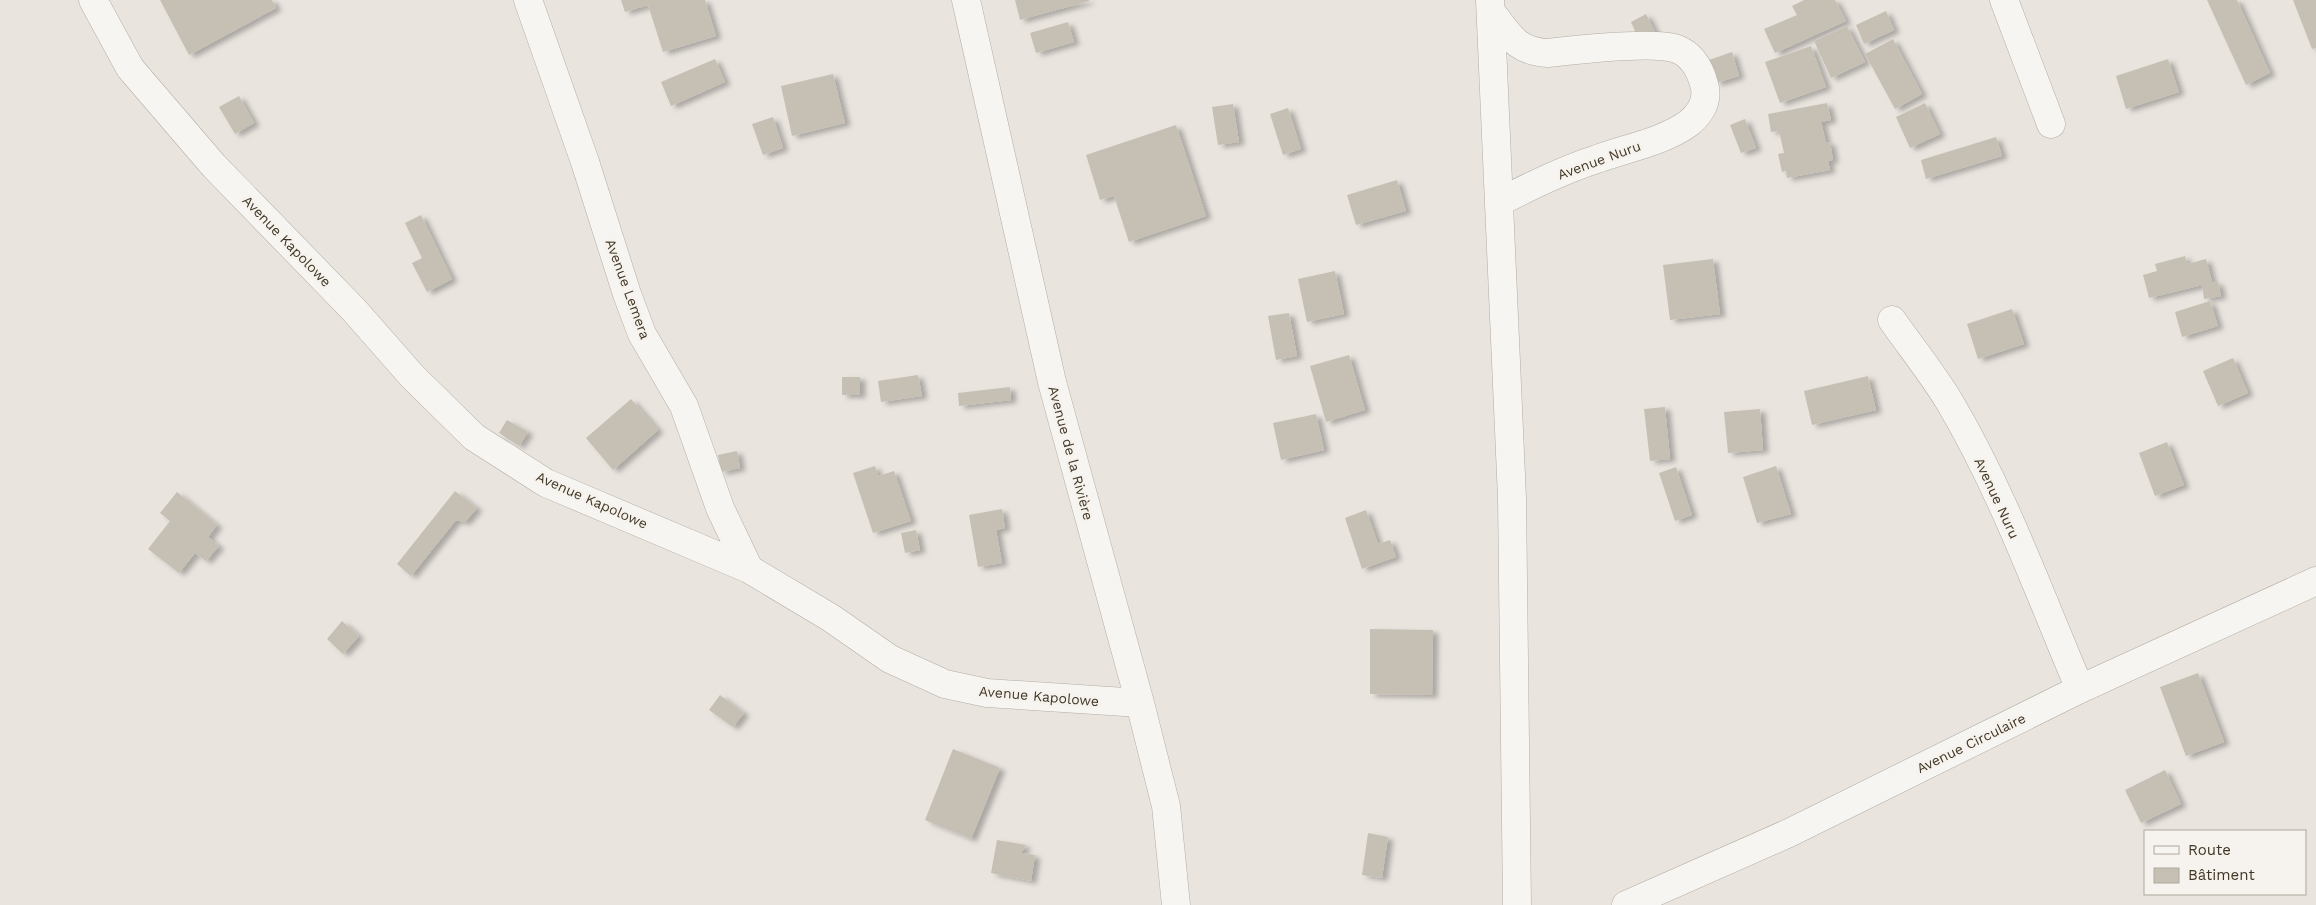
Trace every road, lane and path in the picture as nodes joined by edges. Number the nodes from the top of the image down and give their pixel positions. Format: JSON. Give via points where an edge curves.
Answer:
{"nodes":[{"id":1,"x":93,"y":0,"type":"edge"},
{"id":2,"x":528,"y":0,"type":"edge"},
{"id":3,"x":966,"y":0,"type":"edge"},
{"id":4,"x":2004,"y":0,"type":"edge"},
{"id":5,"x":1491,"y":7,"type":"edge"},
{"id":6,"x":2051,"y":124,"type":"dead end"},
{"id":7,"x":1499,"y":202,"type":"junction"},
{"id":8,"x":1892,"y":320,"type":"dead end"},
{"id":9,"x":749,"y":569,"type":"junction"},
{"id":10,"x":2316,"y":581,"type":"edge"},
{"id":11,"x":2080,"y":689,"type":"junction"},
{"id":12,"x":1140,"y":703,"type":"junction"},
{"id":13,"x":1176,"y":905,"type":"edge"},
{"id":14,"x":1517,"y":905,"type":"edge"},
{"id":15,"x":1626,"y":905,"type":"edge"}],
"edges":[{"from":1,"to":9,"type":"street","name":"Avenue Kapolowe","via":[[130,68],[214,166],[354,310],[412,376],[474,437],[546,483]]},
{"from":2,"to":9,"type":"street","name":"Avenue Lemera","via":[[642,334],[684,406],[720,508]]},
{"from":3,"to":12,"type":"street","name":"Avenue de la Rivière","via":[[1052,382]]},
{"from":4,"to":6,"type":"street"},
{"from":5,"to":7,"type":"street"},
{"from":5,"to":7,"type":"street","name":"Avenue Nuru","via":[[1514,40],[1531,52],[1649,47],[1677,50],[1689,57],[1700,70],[1706,90],[1703,109],[1674,132],[1587,162]]},
{"from":7,"to":14,"type":"street","via":[[1512,498]]},
{"from":8,"to":11,"type":"street","name":"Avenue Nuru","via":[[1948,401],[1978,456],[2001,502]]},
{"from":9,"to":12,"type":"street","name":"Avenue Kapolowe","via":[[831,618],[890,659],[946,684],[987,694]]},
{"from":10,"to":11,"type":"street","name":"Avenue Circulaire"},
{"from":11,"to":15,"type":"street","name":"Avenue Circulaire","via":[[1789,832]]},
{"from":12,"to":13,"type":"street","name":"Avenue de la Rivière","via":[[1166,806]]}]}
